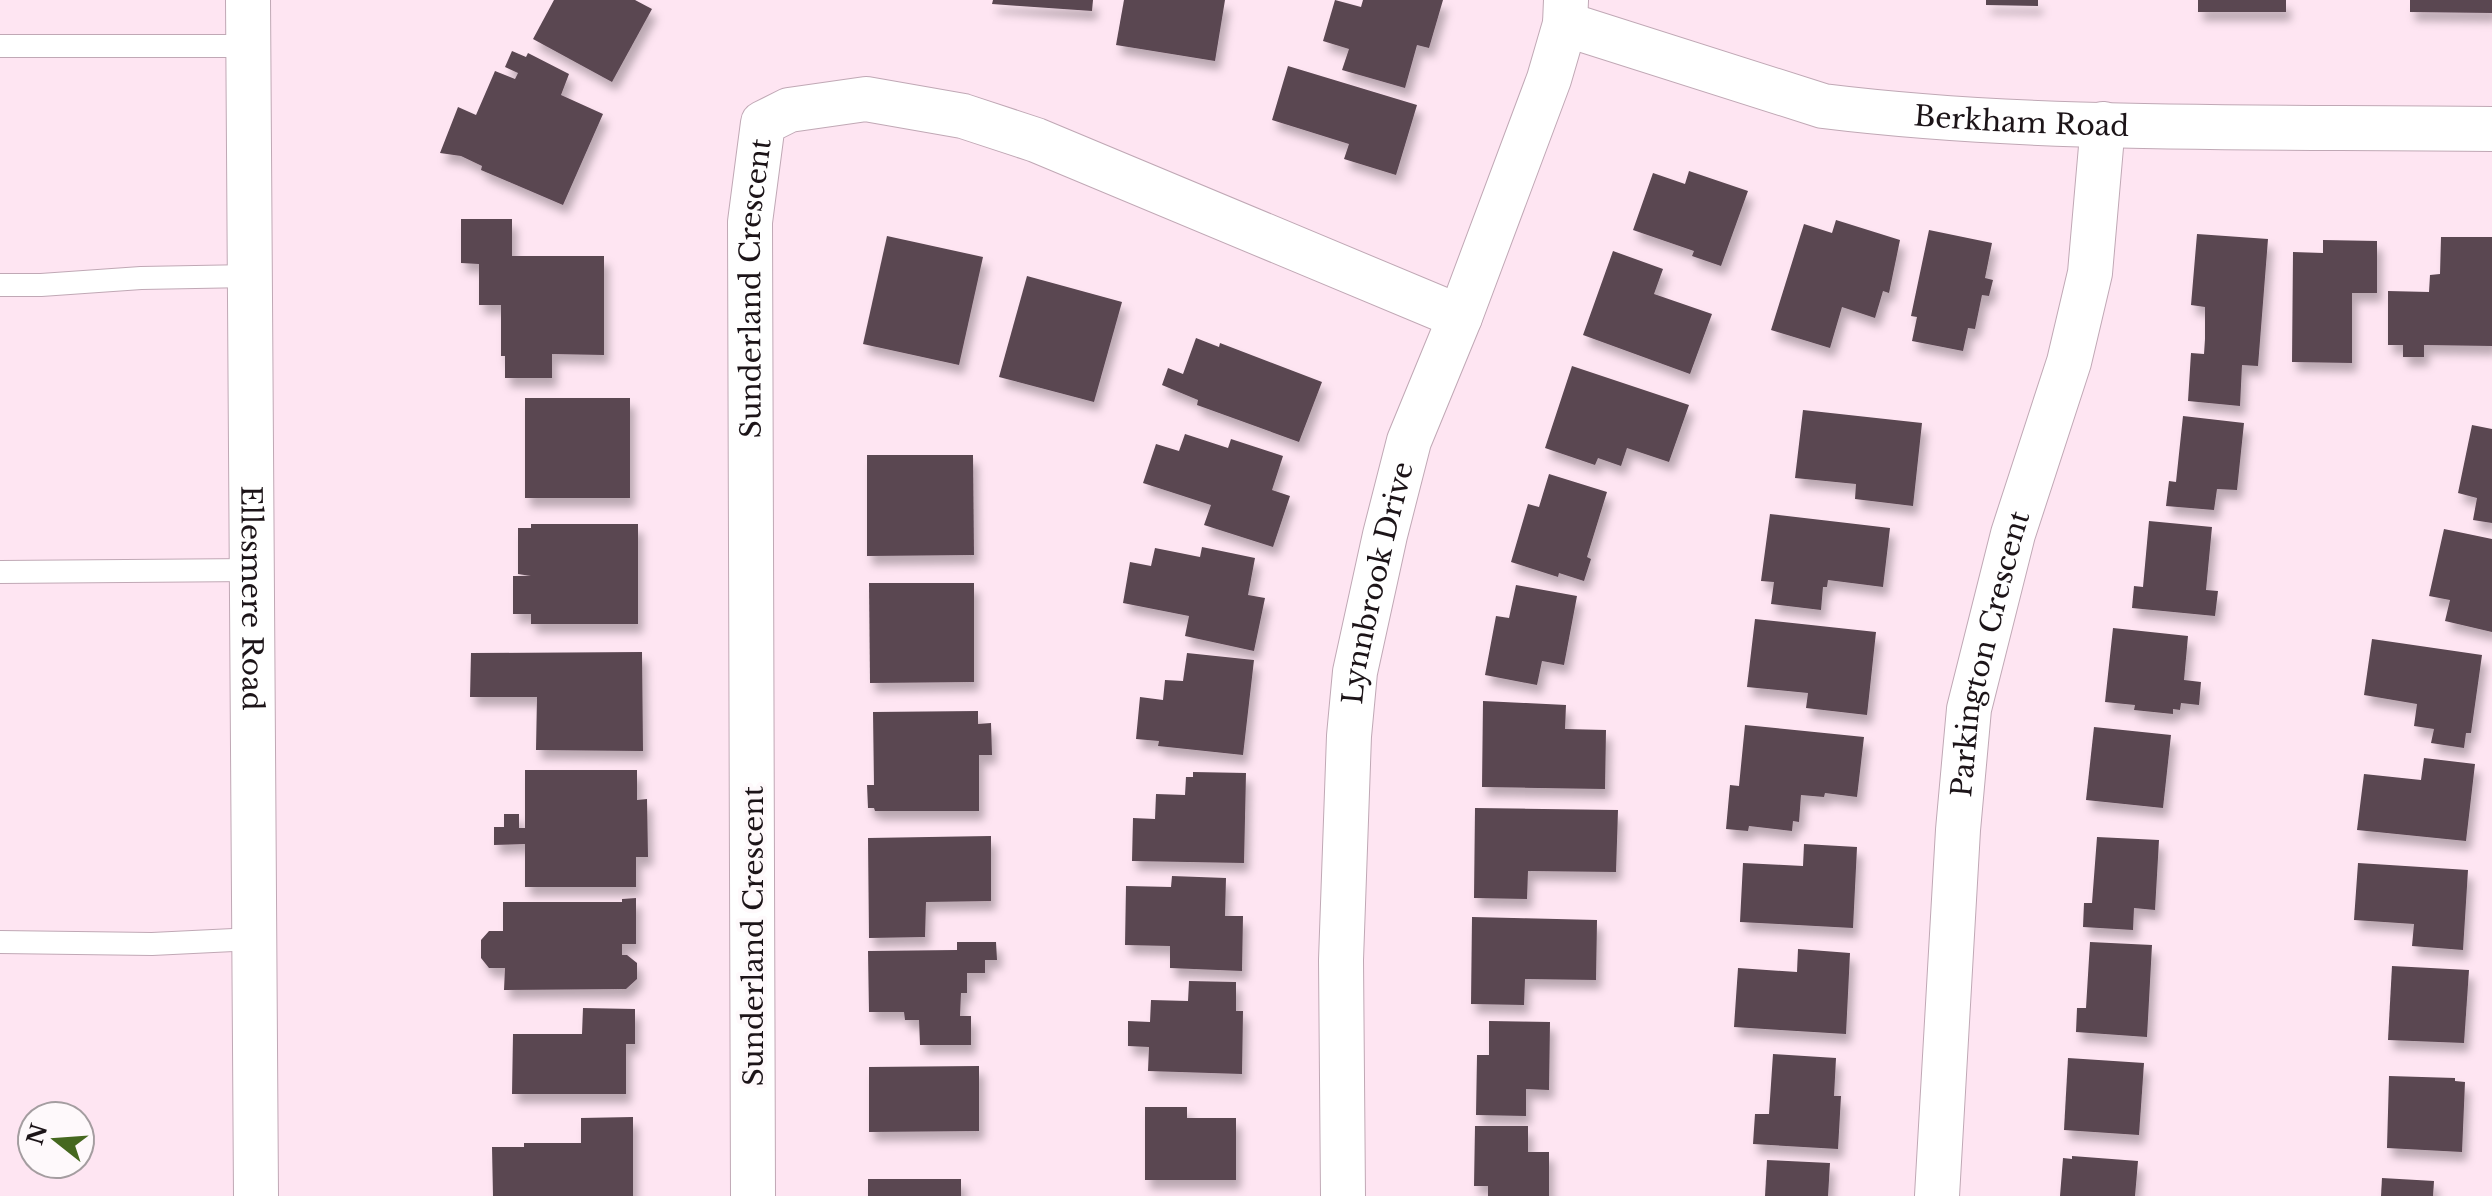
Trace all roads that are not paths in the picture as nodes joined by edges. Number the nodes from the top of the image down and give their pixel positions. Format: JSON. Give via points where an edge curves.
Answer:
{"nodes":[{"id":1,"x":248,"y":0,"type":"edge"},
{"id":2,"x":1566,"y":12,"type":"edge"},
{"id":3,"x":0,"y":46,"type":"edge"},
{"id":4,"x":249,"y":46,"type":"junction"},
{"id":5,"x":2103,"y":124,"type":"junction"},
{"id":6,"x":2492,"y":129,"type":"edge"},
{"id":7,"x":250,"y":276,"type":"junction"},
{"id":8,"x":0,"y":285,"type":"edge"},
{"id":9,"x":1460,"y":317,"type":"junction"},
{"id":10,"x":252,"y":570,"type":"junction"},
{"id":11,"x":0,"y":572,"type":"edge"},
{"id":12,"x":254,"y":939,"type":"junction"},
{"id":13,"x":0,"y":942,"type":"edge"},
{"id":14,"x":256,"y":1196,"type":"edge"},
{"id":15,"x":753,"y":1196,"type":"edge"},
{"id":16,"x":1343,"y":1196,"type":"edge"},
{"id":17,"x":1937,"y":1196,"type":"edge"}],
"edges":[{"from":1,"to":4,"type":"street","name":"Ellesmere Road"},
{"from":2,"to":5,"type":"street","name":"Berkham Road","via":[[1823,106]]},
{"from":2,"to":9,"type":"street","name":"Lynnbrook Drive","via":[[1549,79]]},
{"from":3,"to":4,"type":"lane"},
{"from":4,"to":7,"type":"street","name":"Ellesmere Road"},
{"from":5,"to":6,"type":"street","name":"Berkham Road"},
{"from":5,"to":17,"type":"street","name":"Parkington Crescent","via":[[2090,273],[2069,362],[2013,534],[1969,709]]},
{"from":7,"to":8,"type":"lane"},
{"from":7,"to":10,"type":"street","name":"Ellesmere Road"},
{"from":9,"to":15,"type":"street","name":"Sunderland Crescent","via":[[1036,140],[963,116],[866,99],[789,110],[763,123],[750,222]]},
{"from":9,"to":16,"type":"street","name":"Lynnbrook Drive","via":[[1409,441],[1355,672],[1341,960]]},
{"from":10,"to":11,"type":"lane"},
{"from":10,"to":12,"type":"street","name":"Ellesmere Road"},
{"from":12,"to":13,"type":"lane"},
{"from":12,"to":14,"type":"street","name":"Ellesmere Road"}]}
